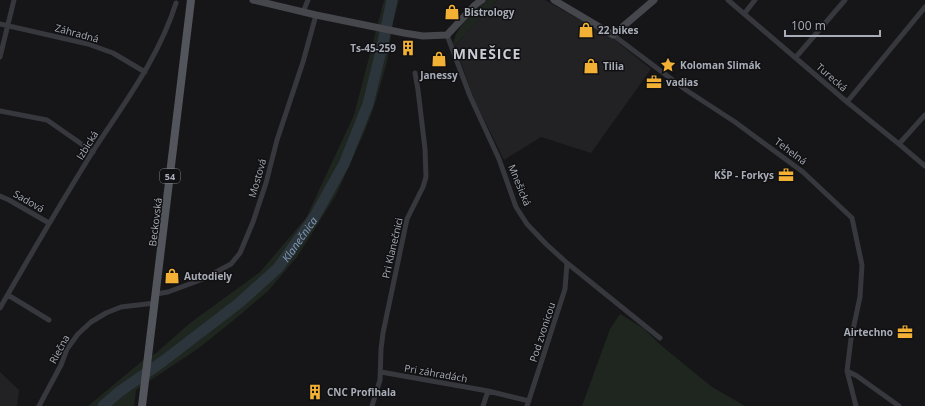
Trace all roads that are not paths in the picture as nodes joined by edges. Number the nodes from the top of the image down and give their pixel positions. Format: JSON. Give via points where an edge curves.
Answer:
{"nodes":[{"id":1,"x":14,"y":0,"type":"edge"},
{"id":2,"x":191,"y":0,"type":"edge"},
{"id":3,"x":253,"y":0,"type":"edge"},
{"id":4,"x":308,"y":0,"type":"edge"},
{"id":5,"x":482,"y":0,"type":"edge"},
{"id":6,"x":554,"y":0,"type":"edge"},
{"id":7,"x":654,"y":0,"type":"edge"},
{"id":8,"x":728,"y":0,"type":"edge"},
{"id":9,"x":755,"y":0,"type":"edge"},
{"id":10,"x":845,"y":0,"type":"edge"},
{"id":11,"x":176,"y":3,"type":"dead end"},
{"id":12,"x":925,"y":7,"type":"edge"},
{"id":13,"x":303,"y":12,"type":"junction"},
{"id":14,"x":744,"y":14,"type":"junction"},
{"id":15,"x":316,"y":15,"type":"junction"},
{"id":16,"x":0,"y":24,"type":"edge"},
{"id":17,"x":8,"y":25,"type":"junction"},
{"id":18,"x":447,"y":35,"type":"junction"},
{"id":19,"x":613,"y":35,"type":"junction"},
{"id":20,"x":0,"y":57,"type":"edge"},
{"id":21,"x":796,"y":57,"type":"junction"},
{"id":22,"x":145,"y":72,"type":"junction"},
{"id":23,"x":415,"y":73,"type":"dead end"},
{"id":24,"x":847,"y":102,"type":"junction"},
{"id":25,"x":0,"y":111,"type":"edge"},
{"id":26,"x":925,"y":115,"type":"edge"},
{"id":27,"x":900,"y":144,"type":"junction"},
{"id":28,"x":93,"y":152,"type":"junction"},
{"id":29,"x":925,"y":166,"type":"edge"},
{"id":30,"x":0,"y":196,"type":"edge"},
{"id":31,"x":49,"y":223,"type":"junction"},
{"id":32,"x":567,"y":262,"type":"junction"},
{"id":33,"x":8,"y":295,"type":"junction"},
{"id":34,"x":156,"y":299,"type":"junction"},
{"id":35,"x":0,"y":308,"type":"edge"},
{"id":36,"x":49,"y":320,"type":"dead end"},
{"id":37,"x":660,"y":338,"type":"dead end"},
{"id":38,"x":847,"y":371,"type":"junction"},
{"id":39,"x":381,"y":372,"type":"junction"},
{"id":40,"x":488,"y":391,"type":"junction"},
{"id":41,"x":143,"y":402,"type":"edge"},
{"id":42,"x":528,"y":403,"type":"edge"},
{"id":43,"x":39,"y":406,"type":"edge"},
{"id":44,"x":372,"y":406,"type":"edge"},
{"id":45,"x":483,"y":406,"type":"edge"},
{"id":46,"x":856,"y":406,"type":"edge"},
{"id":47,"x":899,"y":406,"type":"edge"}],
"edges":[{"from":1,"to":17,"type":"street"},
{"from":2,"to":34,"type":"main road","name":"Beckovská","number":"54"},
{"from":3,"to":13,"type":"street"},
{"from":4,"to":13,"type":"street"},
{"from":5,"to":18,"type":"street"},
{"from":6,"to":19,"type":"street","name":"Tehelná"},
{"from":7,"to":19,"type":"street"},
{"from":8,"to":14,"type":"street","name":"Turecká"},
{"from":9,"to":14,"type":"street"},
{"from":10,"to":21,"type":"street"},
{"from":11,"to":22,"type":"street","name":"Izbická","via":[[171,20]]},
{"from":12,"to":24,"type":"street"},
{"from":13,"to":15,"type":"street"},
{"from":14,"to":21,"type":"street","name":"Turecká"},
{"from":15,"to":18,"type":"street","via":[[423,36]]},
{"from":15,"to":34,"type":"street","name":"Mostová","via":[[266,183],[240,253],[231,264]]},
{"from":16,"to":17,"type":"street","name":"Záhradná"},
{"from":17,"to":20,"type":"street"},
{"from":17,"to":22,"type":"street","name":"Záhradná","via":[[88,44],[114,53]]},
{"from":18,"to":32,"type":"street","name":"Mnešická","via":[[470,96],[499,159],[516,207],[527,224]]},
{"from":19,"to":38,"type":"street","name":"Tehelná","via":[[802,172],[852,218],[862,265],[860,297]]},
{"from":21,"to":24,"type":"street","name":"Turecká"},
{"from":22,"to":28,"type":"street","name":"Izbická"},
{"from":23,"to":39,"type":"street","name":"Pri Klanečnici","via":[[424,137],[426,177],[407,219],[383,333]]},
{"from":24,"to":27,"type":"street","name":"Turecká"},
{"from":25,"to":28,"type":"street","via":[[46,120]]},
{"from":26,"to":27,"type":"street"},
{"from":27,"to":29,"type":"street","name":"Turecká"},
{"from":28,"to":31,"type":"street","name":"Izbická"},
{"from":30,"to":31,"type":"street","name":"Sadová"},
{"from":31,"to":33,"type":"street","name":"Izbická"},
{"from":32,"to":37,"type":"street","name":"Mnešická"},
{"from":32,"to":42,"type":"street","name":"Pod zvonicou","via":[[565,289]]},
{"from":33,"to":35,"type":"street","name":"Izbická"},
{"from":33,"to":36,"type":"street"},
{"from":34,"to":41,"type":"main road","name":"Beckovská","number":"54"},
{"from":34,"to":43,"type":"street","name":"Riečna","via":[[121,307],[91,322],[78,334],[68,349]]},
{"from":38,"to":46,"type":"street","name":"Tehelná"},
{"from":38,"to":47,"type":"street"},
{"from":39,"to":40,"type":"street","name":"Pri záhradách"},
{"from":39,"to":44,"type":"street","name":"Pri Klanečnici"},
{"from":40,"to":42,"type":"street","name":"Pri záhradách"},
{"from":40,"to":45,"type":"street"}]}
